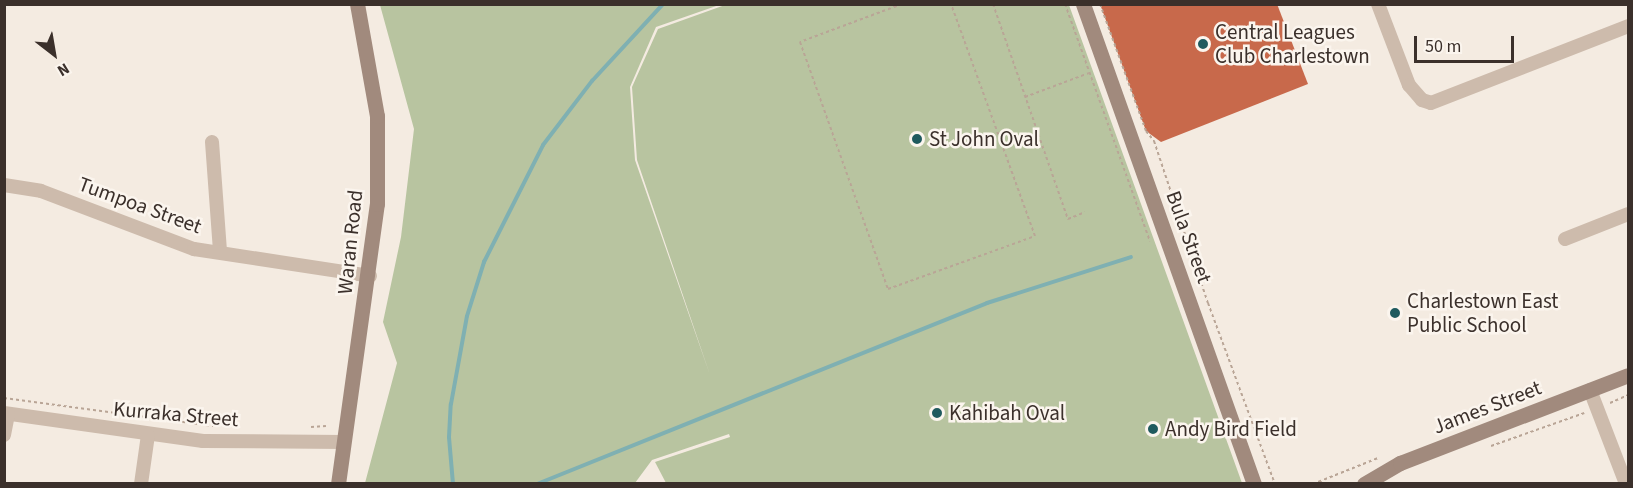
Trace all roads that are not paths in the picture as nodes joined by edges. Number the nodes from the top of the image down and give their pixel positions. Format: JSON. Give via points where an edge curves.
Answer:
{"nodes":[{"id":1,"x":357,"y":4,"type":"edge"},
{"id":2,"x":1083,"y":4,"type":"edge"},
{"id":3,"x":1378,"y":4,"type":"edge"},
{"id":4,"x":1629,"y":26,"type":"edge"},
{"id":5,"x":212,"y":142,"type":"dead end"},
{"id":6,"x":4,"y":185,"type":"edge"},
{"id":7,"x":1629,"y":214,"type":"edge"},
{"id":8,"x":1565,"y":240,"type":"dead end"},
{"id":9,"x":220,"y":252,"type":"junction"},
{"id":10,"x":370,"y":276,"type":"junction"},
{"id":11,"x":1629,"y":375,"type":"edge"},
{"id":12,"x":1590,"y":390,"type":"junction"},
{"id":13,"x":6,"y":414,"type":"edge"},
{"id":14,"x":4,"y":435,"type":"edge"},
{"id":15,"x":148,"y":435,"type":"junction"},
{"id":16,"x":344,"y":442,"type":"junction"},
{"id":17,"x":141,"y":483,"type":"edge"},
{"id":18,"x":338,"y":483,"type":"edge"},
{"id":19,"x":1254,"y":483,"type":"edge"},
{"id":20,"x":1364,"y":483,"type":"edge"},
{"id":21,"x":1626,"y":483,"type":"edge"}],
"edges":[{"from":1,"to":10,"type":"street","name":"Waran Road","via":[[377,117],[377,204]]},
{"from":2,"to":19,"type":"street","name":"Bula Street"},
{"from":3,"to":4,"type":"street","via":[[1409,85],[1422,100],[1442,100]]},
{"from":5,"to":9,"type":"street"},
{"from":6,"to":9,"type":"street","name":"Tumpoa Street","via":[[41,191],[174,243]]},
{"from":7,"to":8,"type":"street"},
{"from":9,"to":10,"type":"street","name":"Tumpoa Street"},
{"from":10,"to":16,"type":"street","name":"Waran Road"},
{"from":11,"to":12,"type":"street","name":"James Street"},
{"from":12,"to":20,"type":"street","name":"James Street","via":[[1400,463]]},
{"from":12,"to":21,"type":"street"},
{"from":13,"to":14,"type":"street"},
{"from":13,"to":15,"type":"street","name":"Kurraka Street"},
{"from":15,"to":16,"type":"street","name":"Kurraka Street","via":[[203,441]]},
{"from":15,"to":17,"type":"street"},
{"from":16,"to":18,"type":"street","name":"Waran Road"}]}
